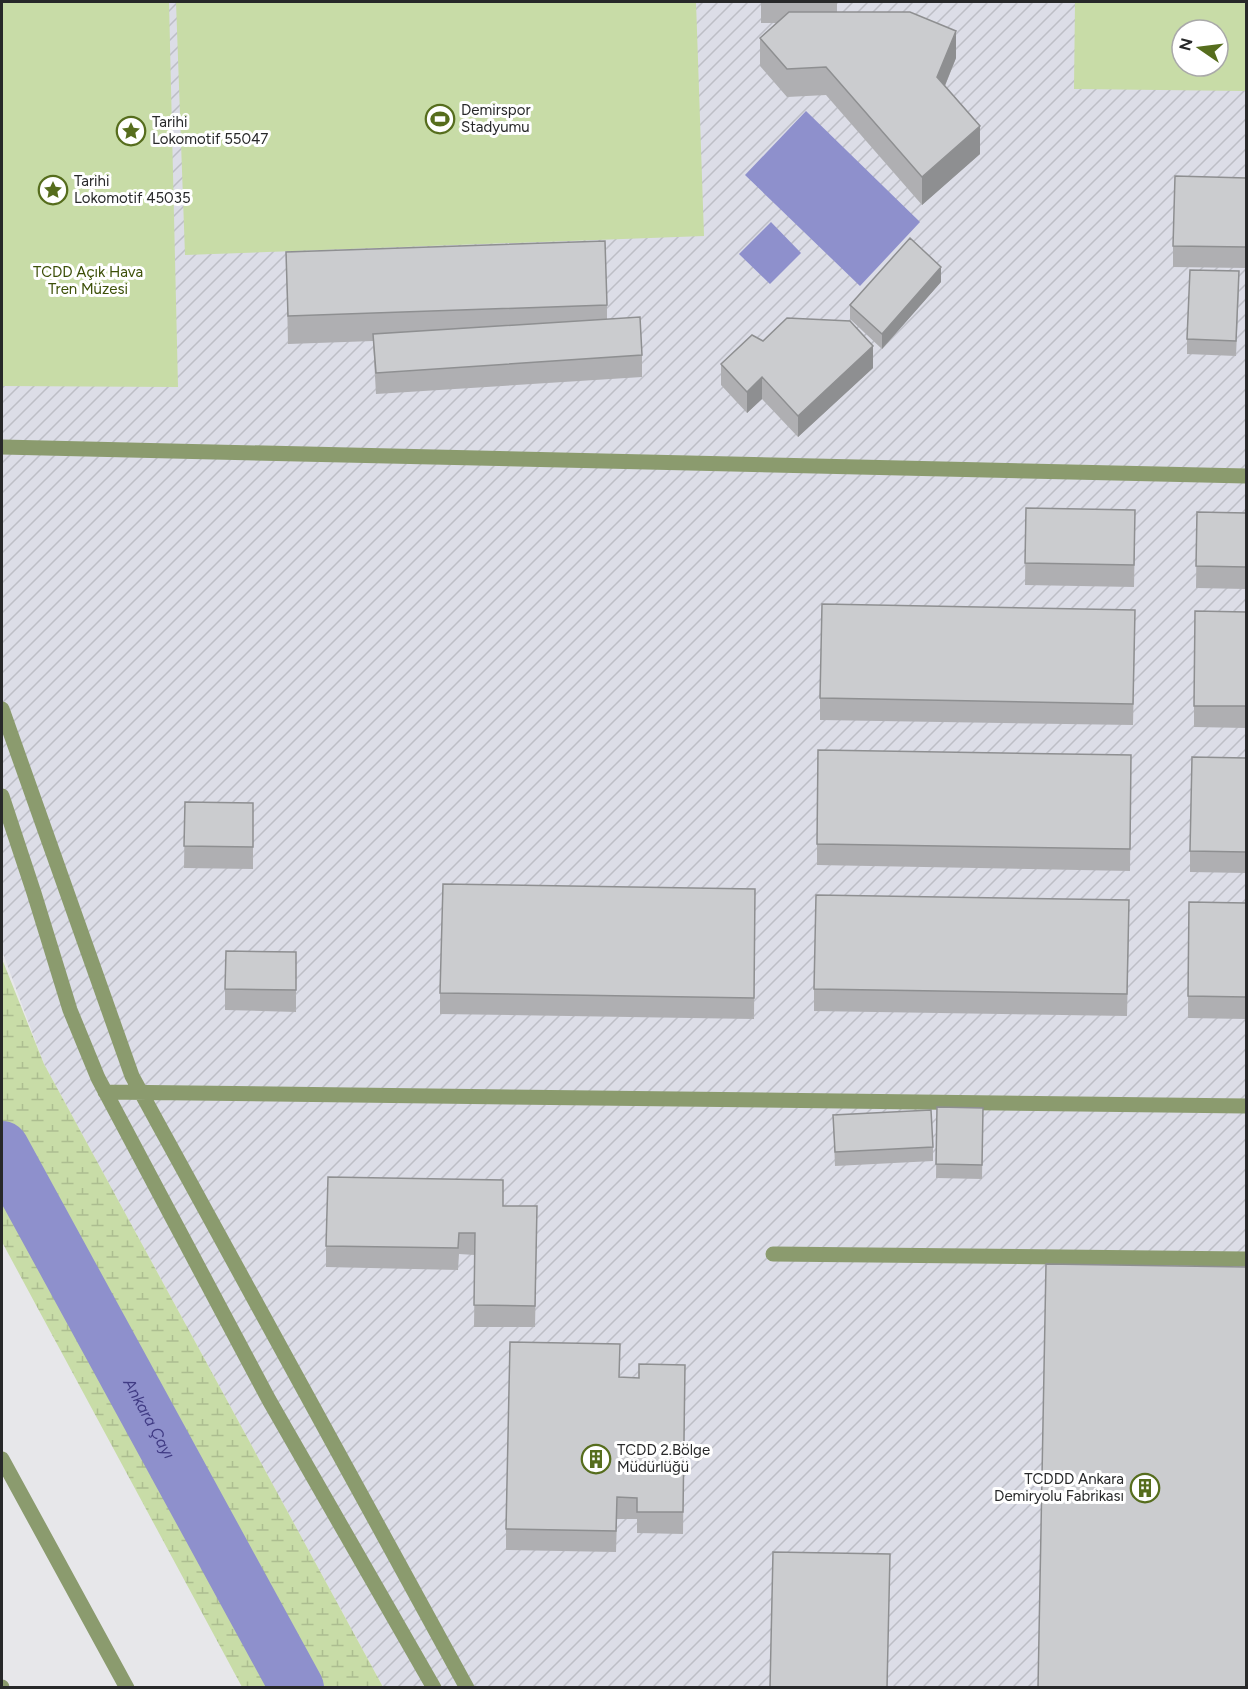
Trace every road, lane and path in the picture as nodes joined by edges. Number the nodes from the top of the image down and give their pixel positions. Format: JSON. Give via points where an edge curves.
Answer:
{"nodes":[{"id":1,"x":2,"y":447,"type":"edge"},
{"id":2,"x":1246,"y":476,"type":"edge"},
{"id":3,"x":2,"y":709,"type":"edge"},
{"id":4,"x":2,"y":796,"type":"edge"},
{"id":5,"x":105,"y":1092,"type":"junction"},
{"id":6,"x":141,"y":1092,"type":"junction"},
{"id":7,"x":1246,"y":1106,"type":"edge"},
{"id":8,"x":773,"y":1254,"type":"dead end"},
{"id":9,"x":1246,"y":1258,"type":"edge"},
{"id":10,"x":2,"y":1459,"type":"edge"},
{"id":11,"x":127,"y":1688,"type":"edge"},
{"id":12,"x":434,"y":1688,"type":"edge"},
{"id":13,"x":467,"y":1688,"type":"edge"}],
"edges":[{"from":1,"to":2,"type":"street"},
{"from":3,"to":6,"type":"street","via":[[128,1065]]},
{"from":4,"to":5,"type":"street","via":[[70,1010]]},
{"from":5,"to":6,"type":"street"},
{"from":5,"to":12,"type":"street","via":[[269,1400]]},
{"from":6,"to":7,"type":"street"},
{"from":6,"to":13,"type":"street"},
{"from":8,"to":9,"type":"street"},
{"from":10,"to":11,"type":"street"}]}
